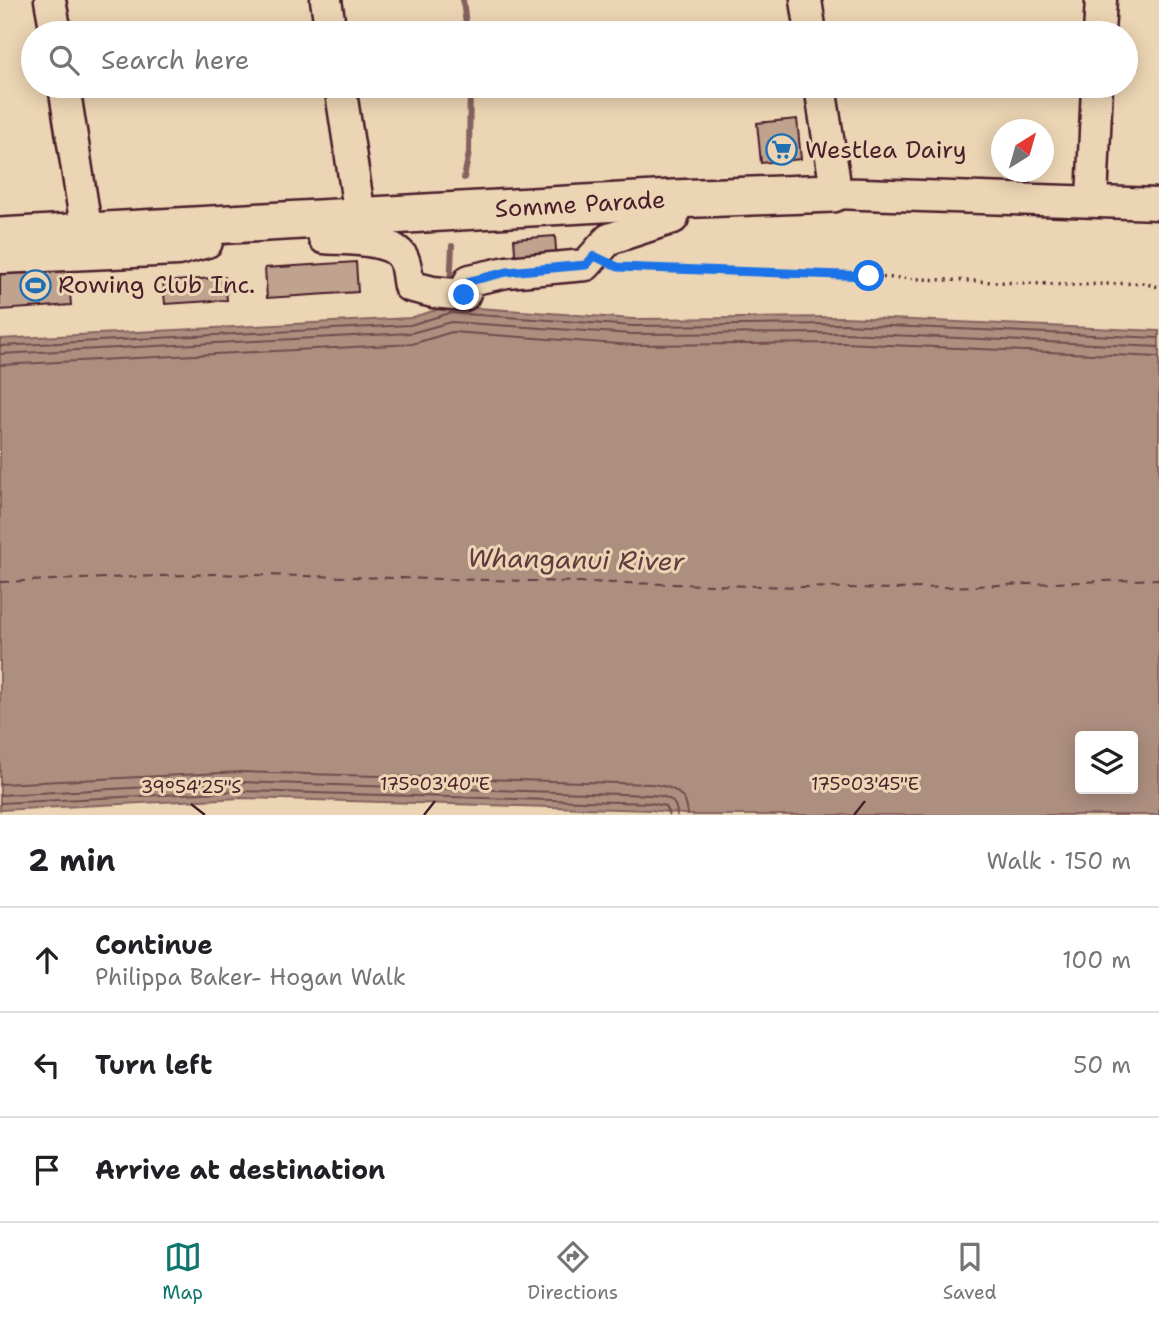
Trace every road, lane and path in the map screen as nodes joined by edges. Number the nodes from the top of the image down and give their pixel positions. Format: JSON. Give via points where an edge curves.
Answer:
{"nodes":[{"id":1,"x":50,"y":0,"type":"edge"},
{"id":2,"x":326,"y":0,"type":"edge"},
{"id":3,"x":806,"y":0,"type":"edge"},
{"id":4,"x":1101,"y":0,"type":"edge"},
{"id":5,"x":54,"y":21,"type":"edge"},
{"id":6,"x":329,"y":21,"type":"edge"},
{"id":7,"x":809,"y":21,"type":"edge"},
{"id":8,"x":1100,"y":21,"type":"edge"},
{"id":9,"x":66,"y":98,"type":"edge"},
{"id":10,"x":342,"y":98,"type":"edge"},
{"id":11,"x":822,"y":98,"type":"edge"},
{"id":12,"x":1096,"y":98,"type":"edge"},
{"id":13,"x":834,"y":193,"type":"junction"},
{"id":14,"x":673,"y":199,"type":"junction"},
{"id":15,"x":1092,"y":201,"type":"junction"},
{"id":16,"x":1159,"y":204,"type":"edge"},
{"id":17,"x":360,"y":216,"type":"junction"},
{"id":18,"x":322,"y":220,"type":"junction"},
{"id":19,"x":210,"y":225,"type":"junction"},
{"id":20,"x":88,"y":233,"type":"junction"},
{"id":21,"x":0,"y":237,"type":"edge"},
{"id":22,"x":594,"y":256,"type":"junction"},
{"id":23,"x":0,"y":258,"type":"edge"},
{"id":24,"x":1159,"y":287,"type":"edge"}],
"edges":[{"from":1,"to":5,"type":"street"},
{"from":2,"to":6,"type":"street"},
{"from":3,"to":7,"type":"street"},
{"from":4,"to":8,"type":"street"},
{"from":9,"to":20,"type":"street"},
{"from":10,"to":17,"type":"street"},
{"from":11,"to":13,"type":"street"},
{"from":12,"to":15,"type":"street"},
{"from":13,"to":14,"type":"main road","name":"Somme Parade"},
{"from":13,"to":15,"type":"street","name":"Somme Parade"},
{"from":14,"to":17,"type":"main road","name":"Somme Parade"},
{"from":14,"to":22,"type":"street","via":[[673,218],[609,239]]},
{"from":15,"to":16,"type":"street","name":"Somme Parade"},
{"from":17,"to":18,"type":"main road","name":"Somme Parade"},
{"from":18,"to":19,"type":"main road","name":"Somme Parade"},
{"from":18,"to":22,"type":"street","via":[[324,239],[386,244],[404,261],[409,286],[433,292],[464,295],[470,281],[507,272],[586,265]]},
{"from":19,"to":20,"type":"main road","name":"Somme Parade"},
{"from":19,"to":23,"type":"street","via":[[208,243],[178,250]]},
{"from":20,"to":21,"type":"main road","name":"Somme Parade"},
{"from":22,"to":24,"type":"path","via":[[618,267]]}]}
